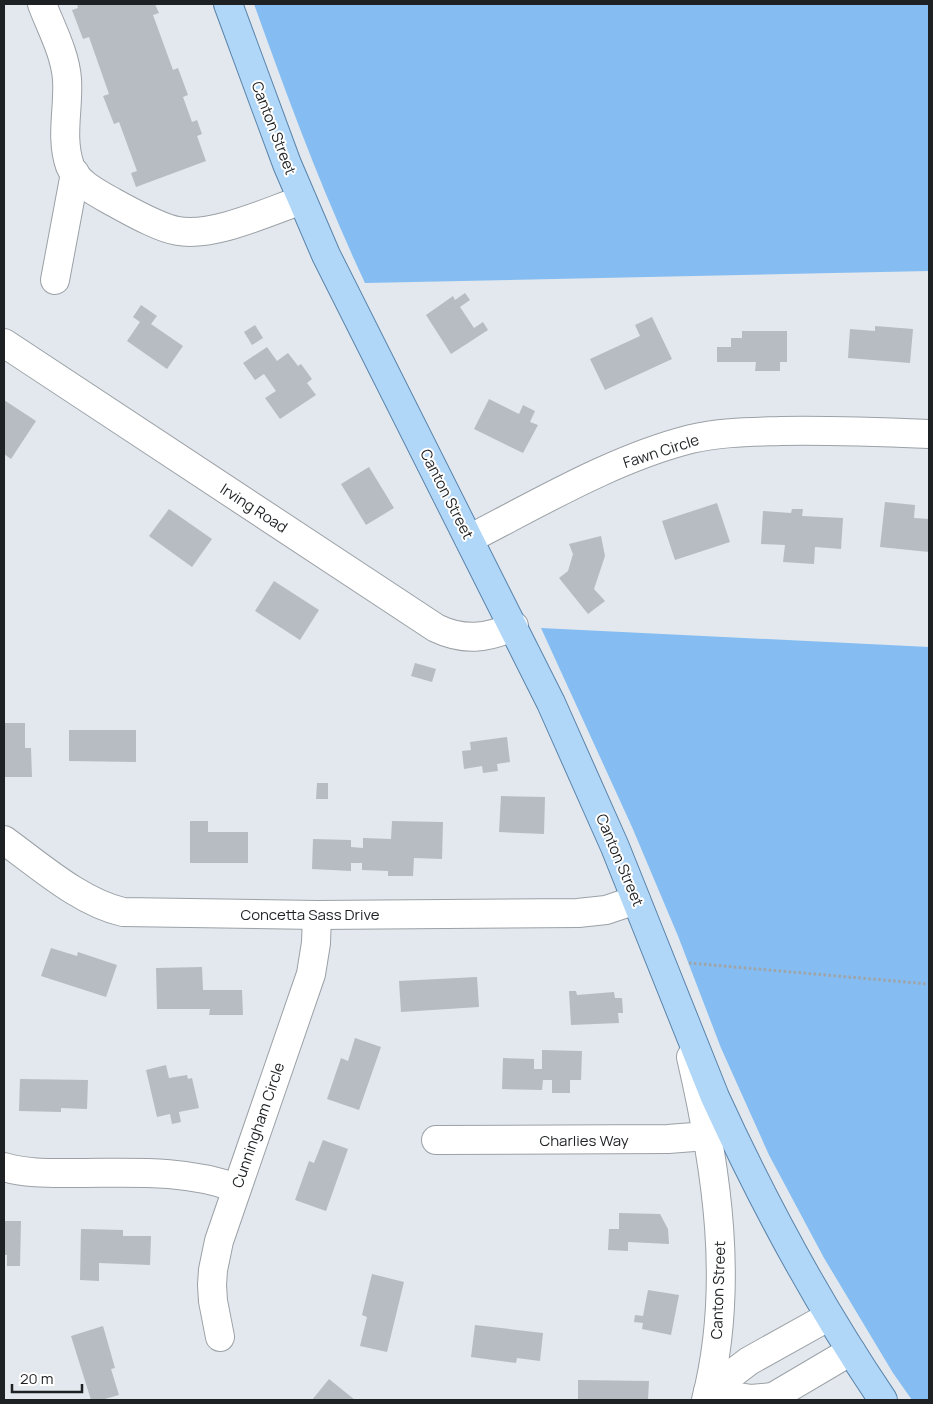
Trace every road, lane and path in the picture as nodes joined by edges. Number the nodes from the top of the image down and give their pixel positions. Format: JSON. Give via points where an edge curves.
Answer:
{"nodes":[{"id":1,"x":42,"y":4,"type":"edge"},
{"id":2,"x":228,"y":4,"type":"edge"},
{"id":3,"x":74,"y":174,"type":"junction"},
{"id":4,"x":302,"y":200,"type":"junction"},
{"id":5,"x":54,"y":280,"type":"dead end"},
{"id":6,"x":4,"y":343,"type":"edge"},
{"id":7,"x":929,"y":434,"type":"edge"},
{"id":8,"x":469,"y":538,"type":"junction"},
{"id":9,"x":514,"y":626,"type":"junction"},
{"id":10,"x":4,"y":840,"type":"edge"},
{"id":11,"x":636,"y":900,"type":"junction"},
{"id":12,"x":317,"y":915,"type":"junction"},
{"id":13,"x":667,"y":976,"type":"junction"},
{"id":14,"x":929,"y":984,"type":"edge"},
{"id":15,"x":718,"y":1132,"type":"junction"},
{"id":16,"x":436,"y":1140,"type":"dead end"},
{"id":17,"x":4,"y":1167,"type":"edge"},
{"id":18,"x":236,"y":1188,"type":"junction"},
{"id":19,"x":828,"y":1316,"type":"junction"},
{"id":20,"x":220,"y":1337,"type":"dead end"},
{"id":21,"x":851,"y":1351,"type":"junction"},
{"id":22,"x":707,"y":1396,"type":"edge"},
{"id":23,"x":771,"y":1399,"type":"edge"},
{"id":24,"x":883,"y":1400,"type":"edge"}],
"edges":[{"from":1,"to":3,"type":"street","via":[[65,68],[66,141]]},
{"from":2,"to":4,"type":"main road","name":"Canton Street"},
{"from":3,"to":4,"type":"street","via":[[103,196],[178,231],[219,228]]},
{"from":3,"to":5,"type":"street"},
{"from":4,"to":8,"type":"main road","name":"Canton Street","via":[[341,287]]},
{"from":6,"to":9,"type":"street","name":"Irving Road","via":[[436,628],[469,638],[494,634]]},
{"from":7,"to":8,"type":"street","name":"Fawn Circle","via":[[811,430],[691,439],[602,472]]},
{"from":8,"to":9,"type":"main road","name":"Canton Street"},
{"from":9,"to":11,"type":"main road","name":"Canton Street","via":[[584,776]]},
{"from":10,"to":12,"type":"street","name":"Concetta Sass Drive","via":[[85,898],[117,911]]},
{"from":11,"to":12,"type":"street","name":"Concetta Sass Drive","via":[[592,912]]},
{"from":11,"to":13,"type":"main road","name":"Canton Street"},
{"from":12,"to":18,"type":"street","name":"Cunningham Circle","via":[[311,974]]},
{"from":13,"to":14,"type":"path","via":[[686,963]]},
{"from":13,"to":15,"type":"main road","name":"Canton Street","via":[[715,1097]]},
{"from":15,"to":16,"type":"street","name":"Charlies Way","via":[[668,1140]]},
{"from":15,"to":19,"type":"main road","name":"Canton Street","via":[[788,1244]]},
{"from":15,"to":22,"type":"street","name":"Canton Street","via":[[721,1274],[717,1333]]},
{"from":17,"to":18,"type":"street","via":[[45,1173],[164,1173],[209,1179]]},
{"from":18,"to":20,"type":"street","name":"Cunningham Circle","via":[[213,1270],[213,1302]]},
{"from":19,"to":21,"type":"main road","name":"Canton Street"},
{"from":19,"to":22,"type":"street","via":[[749,1361]]},
{"from":21,"to":23,"type":"street"},
{"from":21,"to":24,"type":"main road","name":"Canton Street"},
{"from":22,"to":23,"type":"street"}]}
